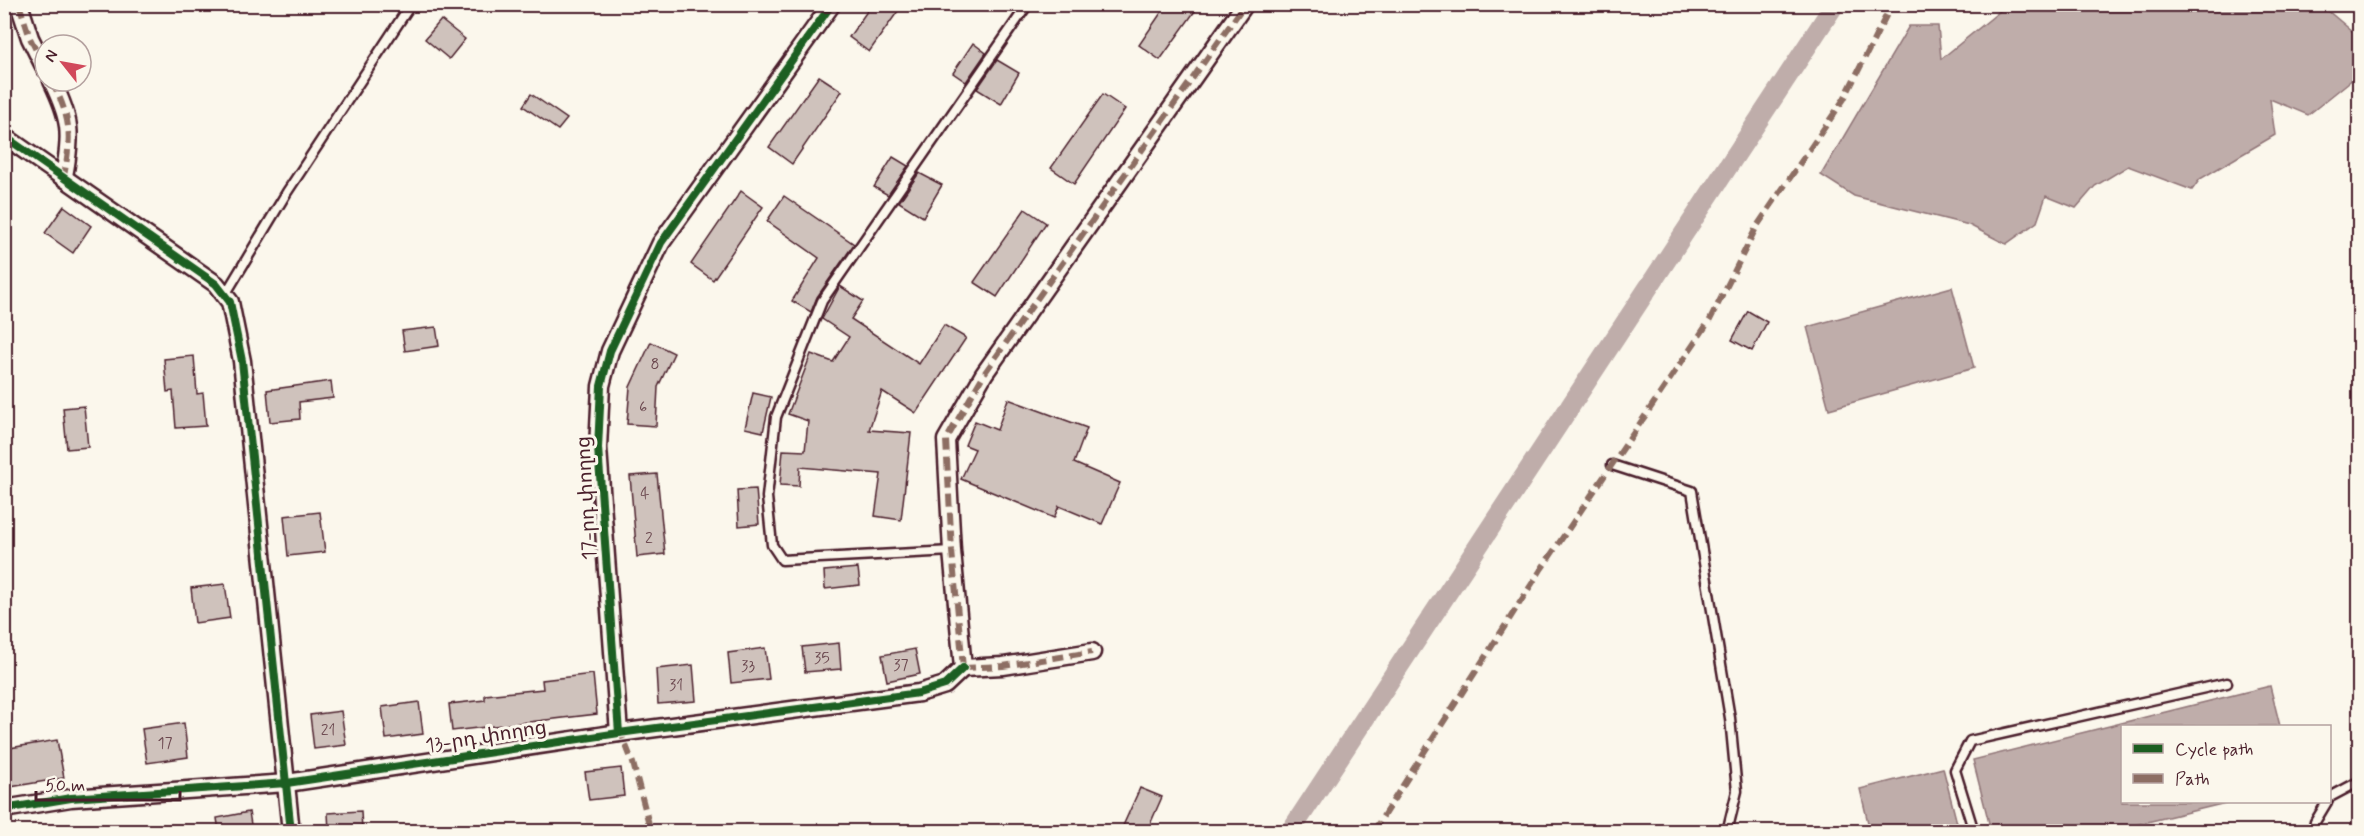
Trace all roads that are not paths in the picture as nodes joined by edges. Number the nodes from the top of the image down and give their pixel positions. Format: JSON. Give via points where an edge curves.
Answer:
{"nodes":[{"id":1,"x":19,"y":4,"type":"edge"},
{"id":2,"x":411,"y":4,"type":"edge"},
{"id":3,"x":832,"y":4,"type":"edge"},
{"id":4,"x":1028,"y":4,"type":"edge"},
{"id":5,"x":1245,"y":4,"type":"edge"},
{"id":6,"x":33,"y":44,"type":"edge"},
{"id":7,"x":58,"y":93,"type":"edge"},
{"id":8,"x":4,"y":136,"type":"edge"},
{"id":9,"x":64,"y":176,"type":"junction"},
{"id":10,"x":225,"y":296,"type":"junction"},
{"id":11,"x":1612,"y":465,"type":"dead end"},
{"id":12,"x":952,"y":551,"type":"junction"},
{"id":13,"x":1092,"y":652,"type":"dead end"},
{"id":14,"x":963,"y":668,"type":"junction"},
{"id":15,"x":2227,"y":683,"type":"dead end"},
{"id":16,"x":620,"y":734,"type":"junction"},
{"id":17,"x":2360,"y":781,"type":"edge"},
{"id":18,"x":287,"y":783,"type":"junction"},
{"id":19,"x":2331,"y":796,"type":"edge"},
{"id":20,"x":2326,"y":803,"type":"edge"},
{"id":21,"x":4,"y":809,"type":"edge"},
{"id":22,"x":291,"y":831,"type":"edge"},
{"id":23,"x":1727,"y":831,"type":"edge"},
{"id":24,"x":1974,"y":831,"type":"edge"},
{"id":25,"x":2313,"y":831,"type":"edge"}],
"edges":[{"from":1,"to":6,"type":"street"},
{"from":2,"to":10,"type":"lane","via":[[287,192]]},
{"from":3,"to":16,"type":"street","name":"17-րդ փողոց","via":[[661,243],[610,351],[601,386],[598,448]]},
{"from":4,"to":12,"type":"lane","via":[[822,301],[776,417],[767,497],[772,545],[782,560]]},
{"from":5,"to":12,"type":"street","via":[[984,374],[946,440]]},
{"from":7,"to":9,"type":"street","via":[[66,110],[70,143]]},
{"from":8,"to":9,"type":"street"},
{"from":9,"to":10,"type":"street","via":[[216,284]]},
{"from":10,"to":18,"type":"street","via":[[230,302],[242,361]]},
{"from":11,"to":23,"type":"lane","via":[[1692,491],[1730,718],[1737,791]]},
{"from":12,"to":14,"type":"street"},
{"from":13,"to":14,"type":"street"},
{"from":14,"to":16,"type":"street","name":"13-րդ փողոց","via":[[945,685],[919,693]]},
{"from":15,"to":24,"type":"lane","via":[[1970,741],[1954,770]]},
{"from":16,"to":18,"type":"street","name":"13-րդ փողոց"},
{"from":17,"to":19,"type":"lane"},
{"from":18,"to":21,"type":"street","name":"13-րդ փողոց","via":[[71,798]]},
{"from":18,"to":22,"type":"street"},
{"from":20,"to":25,"type":"lane"}]}
